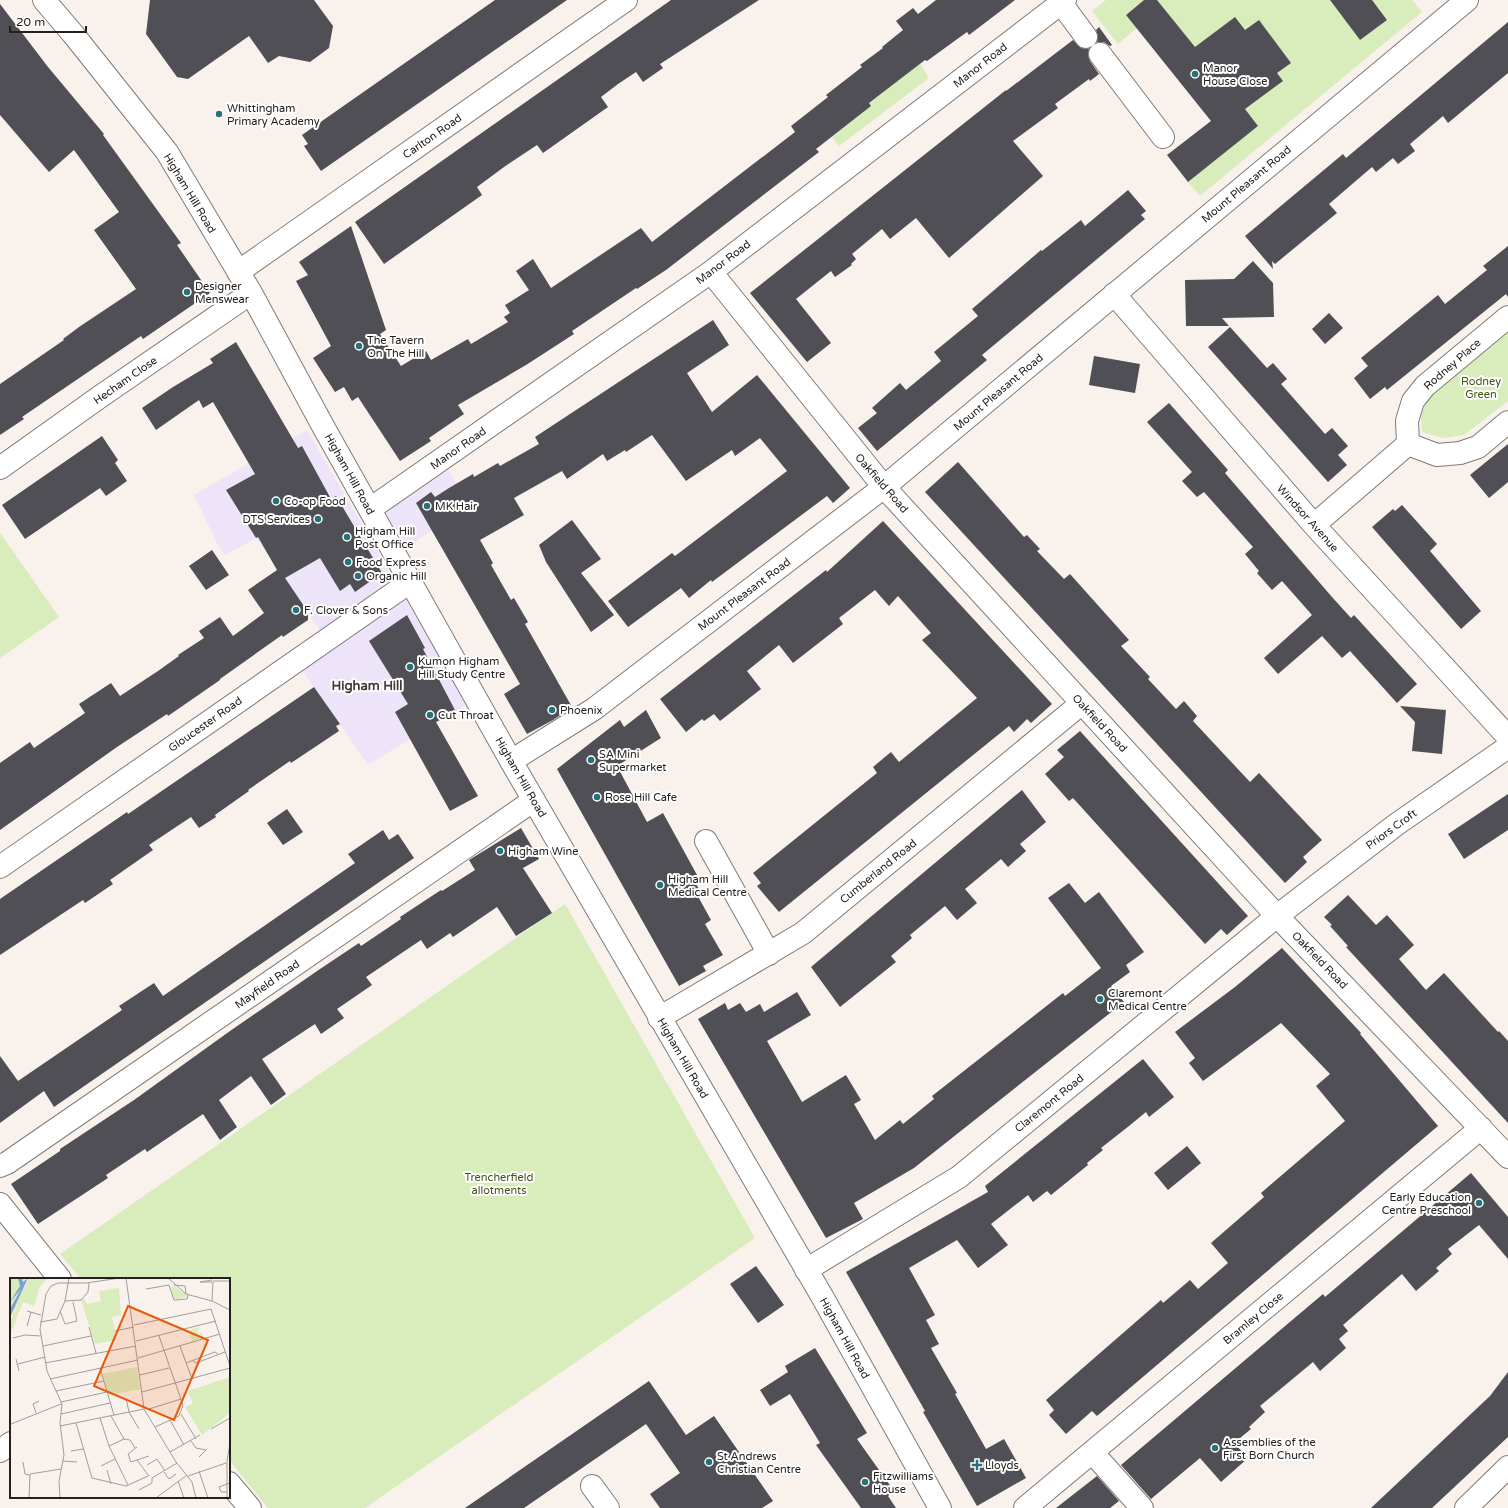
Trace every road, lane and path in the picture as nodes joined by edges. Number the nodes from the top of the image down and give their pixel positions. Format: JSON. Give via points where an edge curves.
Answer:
{"nodes":[{"id":1,"x":44,"y":0,"type":"edge"},
{"id":2,"x":626,"y":0,"type":"edge"},
{"id":3,"x":1467,"y":0,"type":"edge"},
{"id":4,"x":1063,"y":2,"type":"edge"},
{"id":5,"x":1086,"y":37,"type":"dead end"},
{"id":6,"x":1100,"y":54,"type":"dead end"},
{"id":7,"x":1163,"y":137,"type":"dead end"},
{"id":8,"x":238,"y":272,"type":"junction"},
{"id":9,"x":711,"y":272,"type":"junction"},
{"id":10,"x":251,"y":293,"type":"junction"},
{"id":11,"x":1114,"y":294,"type":"junction"},
{"id":12,"x":1508,"y":317,"type":"edge"},
{"id":13,"x":1508,"y":422,"type":"edge"},
{"id":14,"x":1408,"y":444,"type":"junction"},
{"id":15,"x":0,"y":468,"type":"edge"},
{"id":16,"x":884,"y":487,"type":"junction"},
{"id":17,"x":370,"y":509,"type":"junction"},
{"id":18,"x":1314,"y":525,"type":"junction"},
{"id":19,"x":410,"y":582,"type":"junction"},
{"id":20,"x":1082,"y":703,"type":"junction"},
{"id":21,"x":1508,"y":737,"type":"edge"},
{"id":22,"x":1508,"y":747,"type":"edge"},
{"id":23,"x":511,"y":761,"type":"junction"},
{"id":24,"x":534,"y":800,"type":"junction"},
{"id":25,"x":706,"y":841,"type":"dead end"},
{"id":26,"x":0,"y":867,"type":"edge"},
{"id":27,"x":1277,"y":916,"type":"junction"},
{"id":28,"x":769,"y":954,"type":"junction"},
{"id":29,"x":660,"y":1018,"type":"junction"},
{"id":30,"x":1481,"y":1128,"type":"junction"},
{"id":31,"x":1508,"y":1157,"type":"edge"},
{"id":32,"x":0,"y":1166,"type":"edge"},
{"id":33,"x":0,"y":1204,"type":"edge"},
{"id":34,"x":806,"y":1270,"type":"junction"},
{"id":35,"x":59,"y":1278,"type":"edge"},
{"id":36,"x":10,"y":1444,"type":"edge"},
{"id":37,"x":0,"y":1451,"type":"edge"},
{"id":38,"x":1092,"y":1452,"type":"junction"},
{"id":39,"x":1508,"y":1467,"type":"edge"},
{"id":40,"x":230,"y":1484,"type":"edge"},
{"id":41,"x":592,"y":1486,"type":"dead end"},
{"id":42,"x":250,"y":1508,"type":"edge"},
{"id":43,"x":608,"y":1508,"type":"edge"},
{"id":44,"x":940,"y":1508,"type":"edge"},
{"id":45,"x":1025,"y":1508,"type":"edge"},
{"id":46,"x":1142,"y":1508,"type":"edge"},
{"id":47,"x":1466,"y":1508,"type":"edge"}],
"edges":[{"from":1,"to":8,"type":"street","name":"Higham Hill Road","via":[[166,152]]},
{"from":2,"to":8,"type":"street","name":"Carlton Road"},
{"from":3,"to":11,"type":"street","name":"Mount Pleasant Road"},
{"from":4,"to":5,"type":"street"},
{"from":4,"to":9,"type":"street","name":"Manor Road"},
{"from":6,"to":7,"type":"street"},
{"from":8,"to":10,"type":"street","name":"Higham Hill Road"},
{"from":9,"to":16,"type":"street","name":"Oakfield Road"},
{"from":9,"to":17,"type":"street","name":"Manor Road"},
{"from":10,"to":15,"type":"street","name":"Hecham Close"},
{"from":10,"to":17,"type":"street","name":"Higham Hill Road"},
{"from":11,"to":16,"type":"street","name":"Mount Pleasant Road"},
{"from":11,"to":18,"type":"street","name":"Windsor Avenue"},
{"from":12,"to":14,"type":"street","name":"Rodney Place","via":[[1425,386],[1413,401],[1407,421]]},
{"from":13,"to":14,"type":"street","via":[[1478,447],[1460,453],[1437,455]]},
{"from":14,"to":18,"type":"street"},
{"from":16,"to":20,"type":"street","name":"Oakfield Road"},
{"from":16,"to":23,"type":"street","name":"Mount Pleasant Road","via":[[594,709]]},
{"from":17,"to":19,"type":"street","name":"Higham Hill Road"},
{"from":18,"to":21,"type":"street","name":"Windsor Avenue"},
{"from":19,"to":23,"type":"street","name":"Higham Hill Road"},
{"from":19,"to":26,"type":"street","name":"Gloucester Road"},
{"from":20,"to":27,"type":"street","name":"Oakfield Road"},
{"from":20,"to":28,"type":"street","name":"Cumberland Road","via":[[803,933]]},
{"from":22,"to":27,"type":"street","name":"Priors Croft","via":[[1397,824]]},
{"from":23,"to":24,"type":"street","name":"Higham Hill Road"},
{"from":24,"to":29,"type":"street","name":"Higham Hill Road"},
{"from":24,"to":32,"type":"street","name":"Mayfield Road","via":[[14,1159]]},
{"from":25,"to":28,"type":"street"},
{"from":27,"to":30,"type":"street","name":"Oakfield Road"},
{"from":27,"to":34,"type":"street","name":"Claremont Road","via":[[959,1177]]},
{"from":28,"to":29,"type":"street","name":"Cumberland Road"},
{"from":29,"to":34,"type":"street","name":"Higham Hill Road"},
{"from":30,"to":31,"type":"street","name":"Oakfield Road"},
{"from":30,"to":38,"type":"street","name":"Bramley Close"},
{"from":33,"to":35,"type":"street"},
{"from":34,"to":44,"type":"street","name":"Higham Hill Road"},
{"from":36,"to":37,"type":"street"},
{"from":38,"to":45,"type":"street","name":"Bramley Close"},
{"from":38,"to":46,"type":"street"},
{"from":39,"to":47,"type":"street"},
{"from":40,"to":42,"type":"street"},
{"from":41,"to":43,"type":"street"}]}
